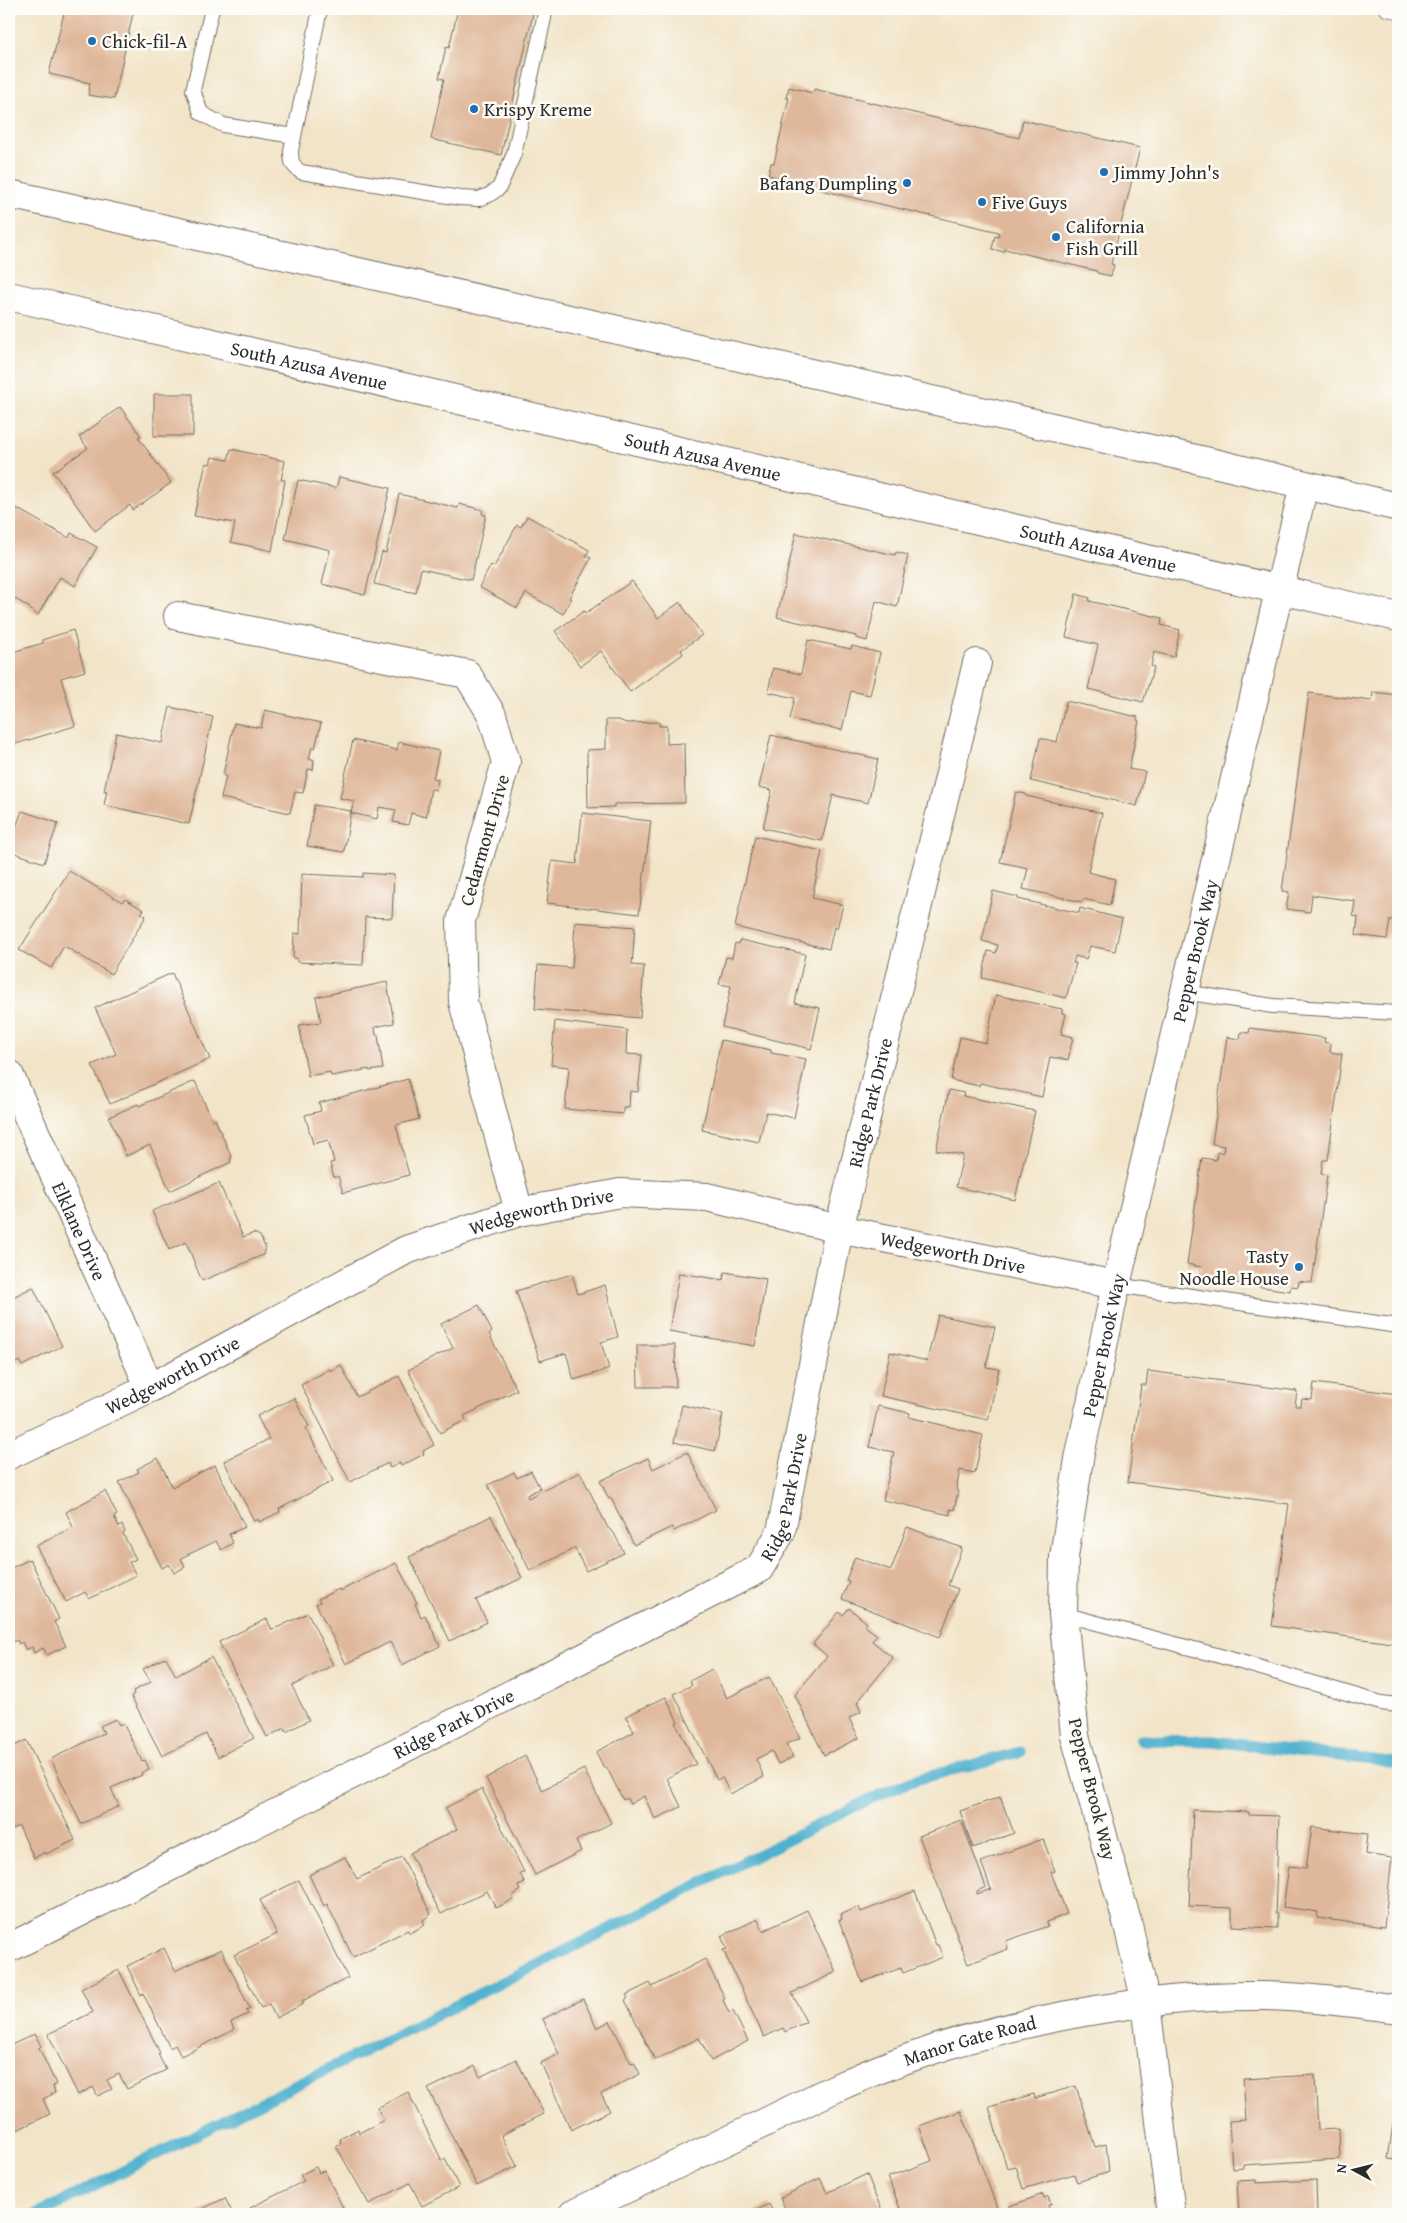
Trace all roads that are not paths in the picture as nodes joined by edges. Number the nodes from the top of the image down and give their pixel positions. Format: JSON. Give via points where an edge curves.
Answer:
{"nodes":[{"id":1,"x":212,"y":9,"type":"edge"},
{"id":2,"x":320,"y":9,"type":"edge"},
{"id":3,"x":546,"y":9,"type":"edge"},
{"id":4,"x":1387,"y":9,"type":"edge"},
{"id":5,"x":1398,"y":11,"type":"edge"},
{"id":6,"x":294,"y":136,"type":"junction"},
{"id":7,"x":9,"y":194,"type":"edge"},
{"id":8,"x":9,"y":296,"type":"edge"},
{"id":9,"x":1304,"y":485,"type":"junction"},
{"id":10,"x":1398,"y":507,"type":"edge"},
{"id":11,"x":1278,"y":590,"type":"junction"},
{"id":12,"x":178,"y":616,"type":"dead end"},
{"id":13,"x":1398,"y":617,"type":"edge"},
{"id":14,"x":977,"y":663,"type":"dead end"},
{"id":15,"x":1184,"y":992,"type":"junction"},
{"id":16,"x":1398,"y":1013,"type":"edge"},
{"id":17,"x":9,"y":1074,"type":"edge"},
{"id":18,"x":519,"y":1212,"type":"junction"},
{"id":19,"x":840,"y":1229,"type":"junction"},
{"id":20,"x":1116,"y":1285,"type":"junction"},
{"id":21,"x":1398,"y":1326,"type":"edge"},
{"id":22,"x":150,"y":1388,"type":"junction"},
{"id":23,"x":9,"y":1455,"type":"edge"},
{"id":24,"x":1063,"y":1614,"type":"junction"},
{"id":25,"x":1398,"y":1705,"type":"edge"},
{"id":26,"x":9,"y":1948,"type":"edge"},
{"id":27,"x":1146,"y":2003,"type":"junction"},
{"id":28,"x":1398,"y":2009,"type":"edge"},
{"id":29,"x":573,"y":2214,"type":"edge"},
{"id":30,"x":1172,"y":2214,"type":"edge"}],
"edges":[{"from":1,"to":6,"type":"lane","via":[[193,90],[201,113],[223,124]]},
{"from":2,"to":6,"type":"lane"},
{"from":3,"to":6,"type":"lane","via":[[514,154],[499,188],[489,195],[479,199],[460,198],[301,172],[291,160]]},
{"from":4,"to":5,"type":"lane"},
{"from":7,"to":9,"type":"street"},
{"from":8,"to":11,"type":"street","name":"South Azusa Avenue"},
{"from":9,"to":10,"type":"street"},
{"from":9,"to":11,"type":"street","name":"Pepper Brook Way"},
{"from":11,"to":13,"type":"street","name":"South Azusa Avenue"},
{"from":11,"to":15,"type":"street","name":"Pepper Brook Way"},
{"from":12,"to":18,"type":"street","name":"Cedarmont Drive","via":[[467,674],[492,715],[506,762],[461,921],[463,1002]]},
{"from":14,"to":19,"type":"street","name":"Ridge Park Drive"},
{"from":15,"to":16,"type":"lane","via":[[1272,1006]]},
{"from":15,"to":20,"type":"street","name":"Pepper Brook Way"},
{"from":17,"to":22,"type":"street","name":"Elklane Drive"},
{"from":18,"to":19,"type":"street","name":"Wedgeworth Drive","via":[[620,1193],[698,1196]]},
{"from":18,"to":22,"type":"street","name":"Wedgeworth Drive","via":[[406,1250]]},
{"from":19,"to":20,"type":"street","name":"Wedgeworth Drive"},
{"from":19,"to":26,"type":"street","name":"Ridge Park Drive","via":[[781,1532],[759,1569]]},
{"from":20,"to":21,"type":"lane"},
{"from":20,"to":24,"type":"street","name":"Pepper Brook Way","via":[[1080,1459],[1064,1557]]},
{"from":22,"to":23,"type":"street","name":"Wedgeworth Drive"},
{"from":24,"to":25,"type":"lane","via":[[1381,1703]]},
{"from":24,"to":27,"type":"street","name":"Pepper Brook Way","via":[[1076,1736]]},
{"from":27,"to":28,"type":"street","name":"Manor Gate Road","via":[[1262,1996]]},
{"from":27,"to":29,"type":"street","name":"Manor Gate Road","via":[[1048,2019],[909,2058],[842,2085]]},
{"from":27,"to":30,"type":"street","name":"Pepper Brook Way"}]}
